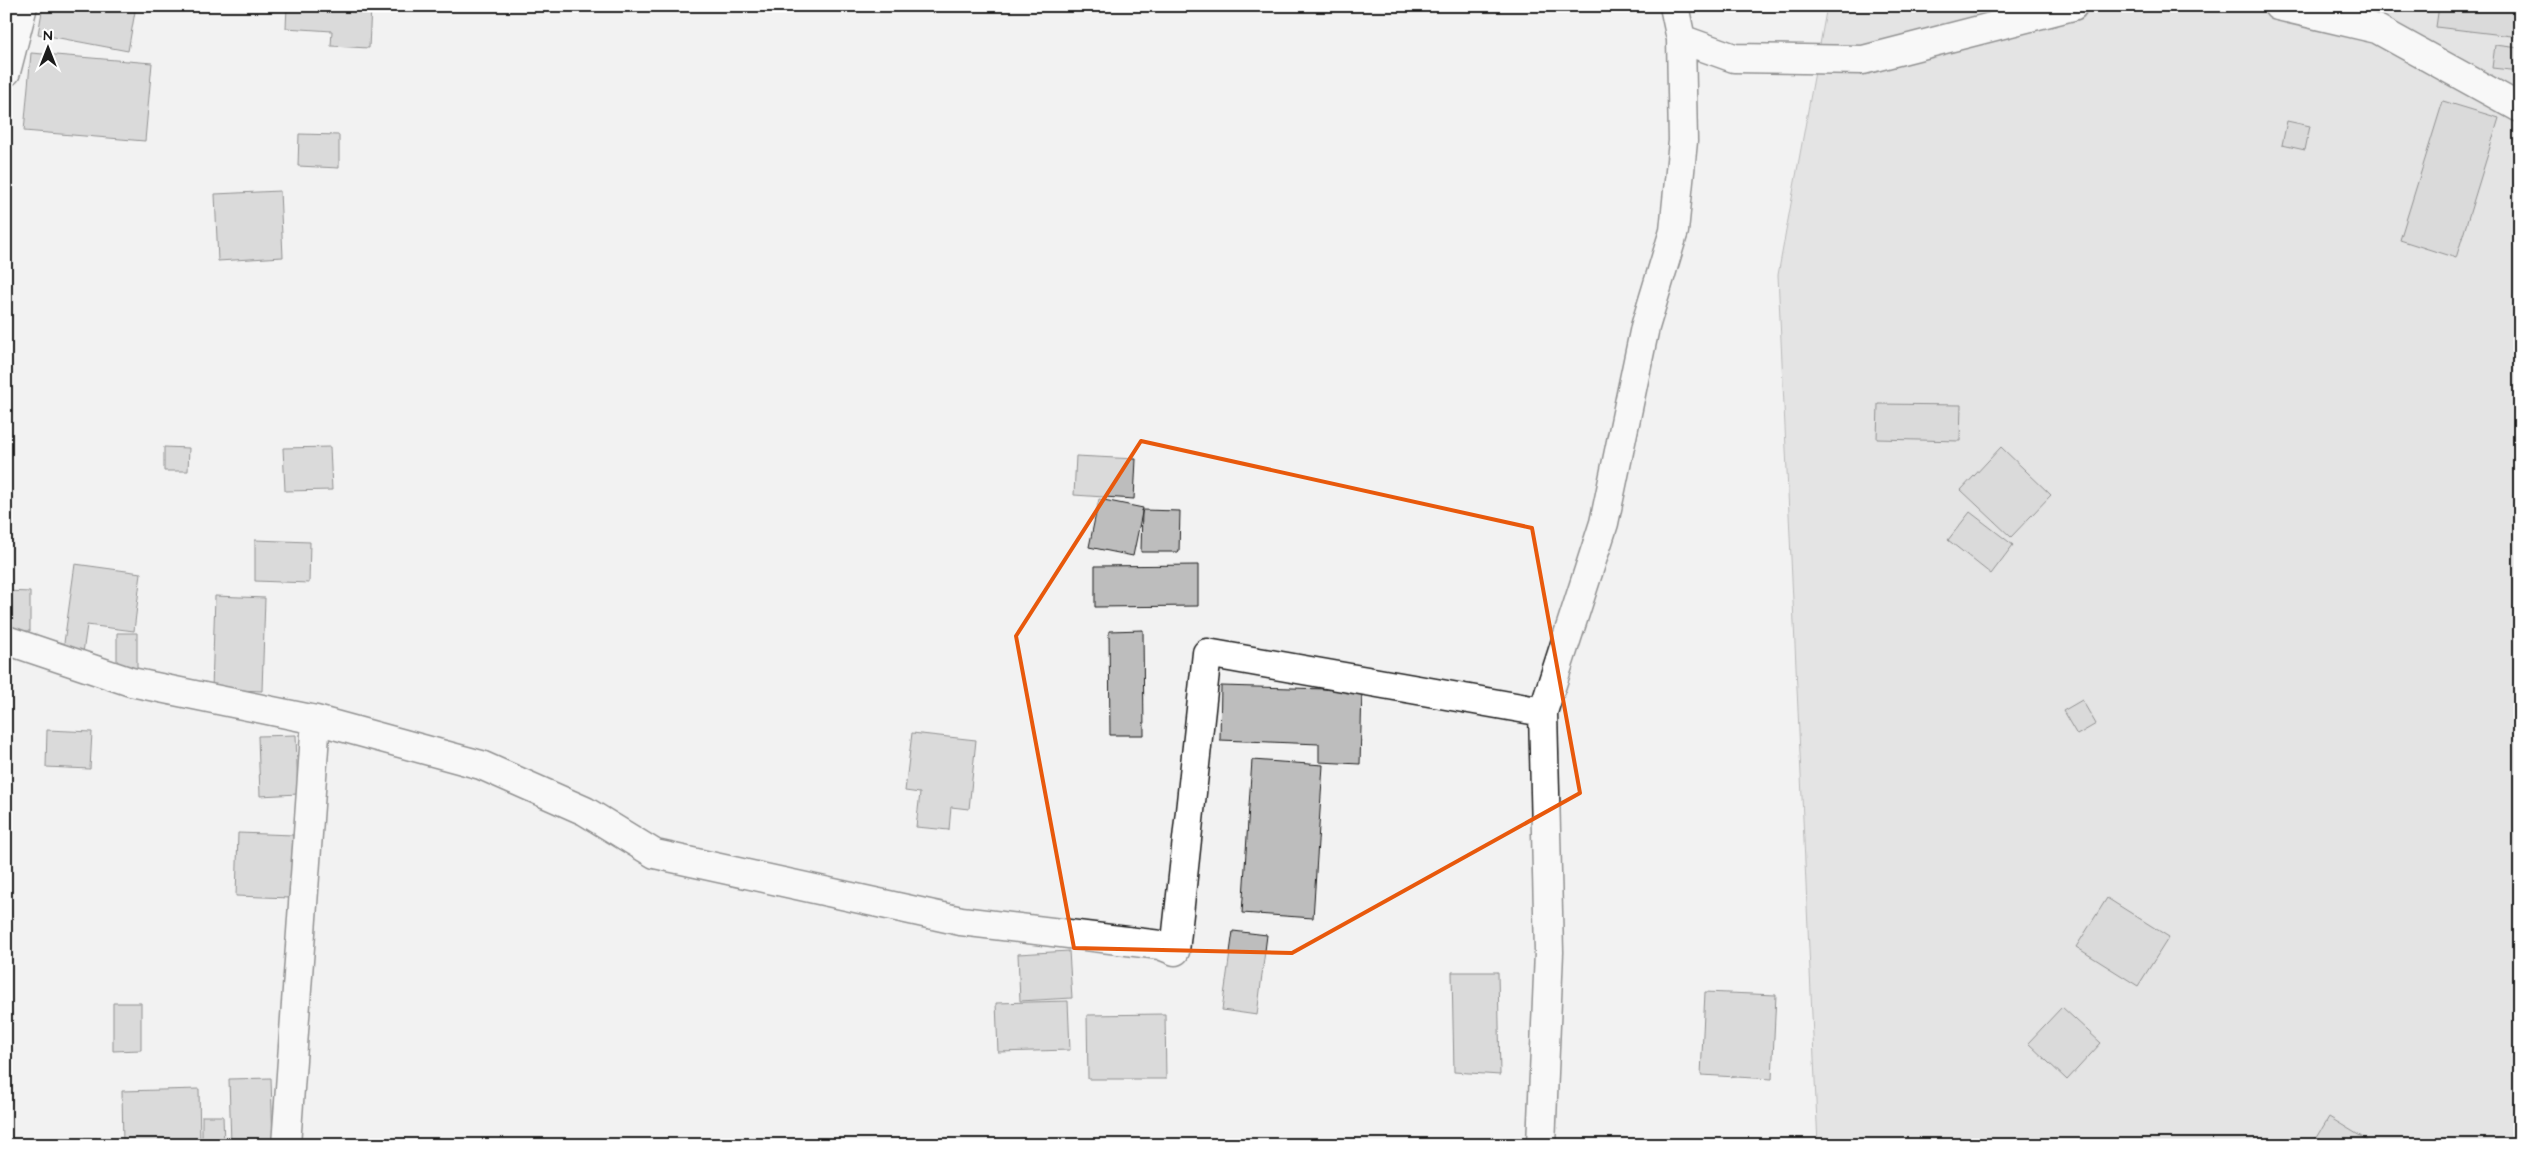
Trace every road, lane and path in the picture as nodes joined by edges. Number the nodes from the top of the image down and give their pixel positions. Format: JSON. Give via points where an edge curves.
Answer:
{"nodes":[{"id":1,"x":24,"y":6,"type":"edge"},
{"id":2,"x":1674,"y":6,"type":"edge"},
{"id":3,"x":2073,"y":6,"type":"edge"},
{"id":4,"x":2278,"y":6,"type":"edge"},
{"id":5,"x":1680,"y":39,"type":"junction"},
{"id":6,"x":6,"y":72,"type":"edge"},
{"id":7,"x":2520,"y":108,"type":"edge"},
{"id":8,"x":6,"y":640,"type":"edge"},
{"id":9,"x":1543,"y":712,"type":"junction"},
{"id":10,"x":316,"y":720,"type":"junction"},
{"id":11,"x":286,"y":1145,"type":"edge"},
{"id":12,"x":1541,"y":1145,"type":"edge"}],
"edges":[{"from":1,"to":6,"type":"street"},
{"from":2,"to":5,"type":"street"},
{"from":3,"to":5,"type":"street","via":[[1863,60],[1734,58]]},
{"from":4,"to":7,"type":"street","via":[[2377,29]]},
{"from":5,"to":9,"type":"street","via":[[1682,141],[1674,231],[1645,327],[1604,523]]},
{"from":8,"to":10,"type":"street","via":[[131,682]]},
{"from":9,"to":10,"type":"street","via":[[1207,653],[1174,951],[1160,945],[960,921],[655,854],[585,811],[481,765]]},
{"from":9,"to":12,"type":"street","via":[[1549,952]]},
{"from":10,"to":11,"type":"street"}]}
